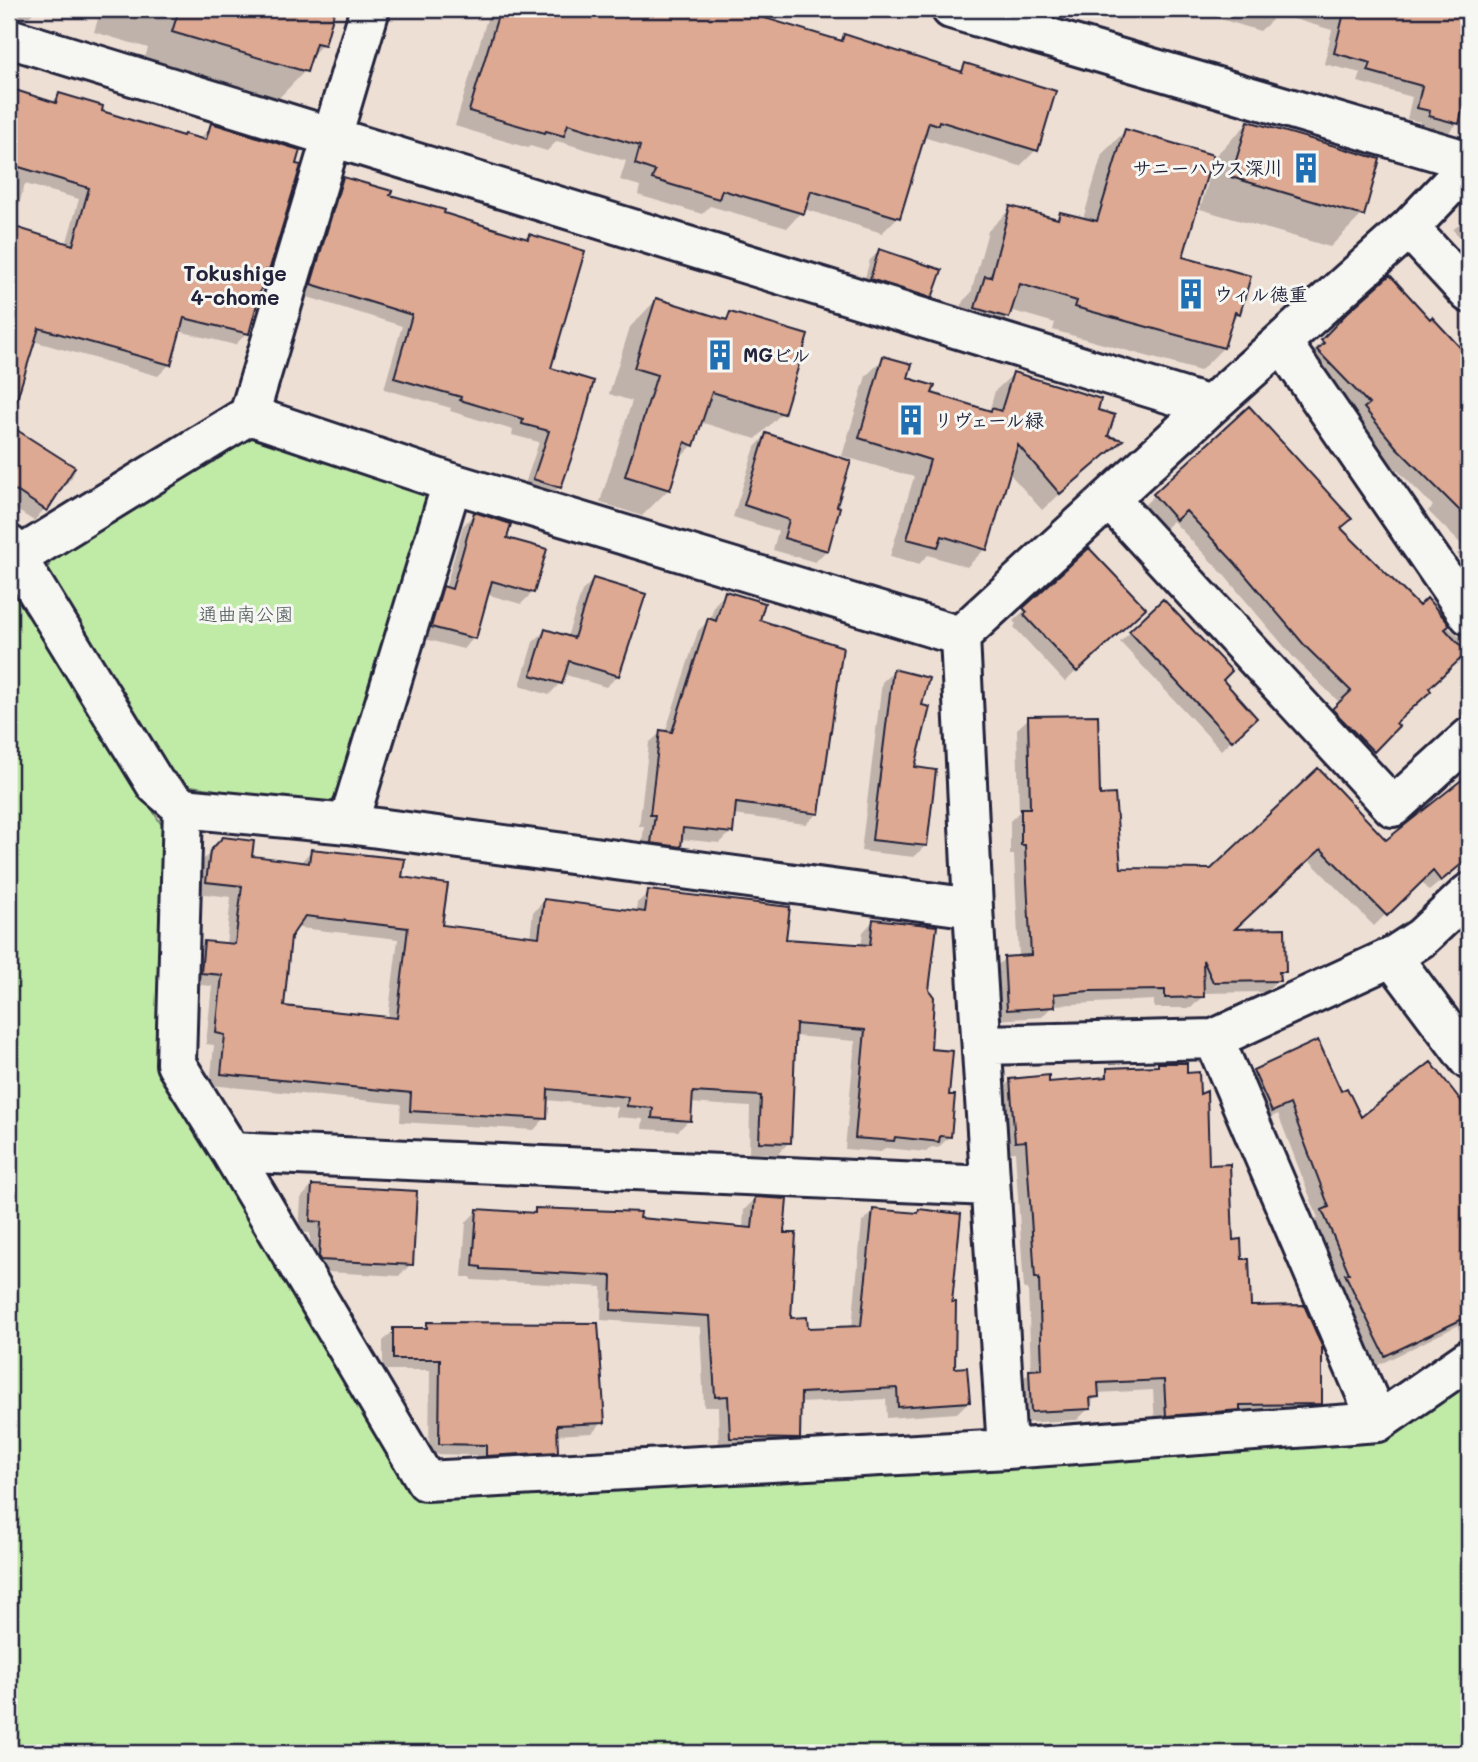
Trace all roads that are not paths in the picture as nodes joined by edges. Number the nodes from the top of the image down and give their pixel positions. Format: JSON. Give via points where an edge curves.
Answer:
{"nodes":[{"id":1,"x":370,"y":9,"type":"edge"},
{"id":2,"x":951,"y":9,"type":"edge"},
{"id":3,"x":9,"y":38,"type":"edge"},
{"id":4,"x":331,"y":137,"type":"junction"},
{"id":5,"x":1469,"y":163,"type":"edge"},
{"id":6,"x":1409,"y":228,"type":"junction"},
{"id":7,"x":1469,"y":293,"type":"edge"},
{"id":8,"x":1282,"y":344,"type":"junction"},
{"id":9,"x":1210,"y":406,"type":"junction"},
{"id":10,"x":249,"y":415,"type":"junction"},
{"id":11,"x":452,"y":483,"type":"junction"},
{"id":12,"x":1110,"y":500,"type":"junction"},
{"id":13,"x":13,"y":551,"type":"edge"},
{"id":14,"x":1469,"y":615,"type":"edge"},
{"id":15,"x":960,"y":636,"type":"junction"},
{"id":16,"x":1469,"y":738,"type":"edge"},
{"id":17,"x":183,"y":808,"type":"junction"},
{"id":18,"x":348,"y":824,"type":"junction"},
{"id":19,"x":1469,"y":893,"type":"edge"},
{"id":20,"x":973,"y":908,"type":"junction"},
{"id":21,"x":1392,"y":957,"type":"junction"},
{"id":22,"x":1214,"y":1039,"type":"junction"},
{"id":23,"x":983,"y":1045,"type":"junction"},
{"id":24,"x":1469,"y":1060,"type":"edge"},
{"id":25,"x":231,"y":1152,"type":"junction"},
{"id":26,"x":989,"y":1186,"type":"junction"},
{"id":27,"x":1469,"y":1359,"type":"edge"},
{"id":28,"x":1378,"y":1422,"type":"junction"},
{"id":29,"x":1007,"y":1449,"type":"junction"}],
"edges":[{"from":1,"to":4,"type":"street"},
{"from":2,"to":5,"type":"street"},
{"from":3,"to":4,"type":"street"},
{"from":4,"to":9,"type":"street"},
{"from":4,"to":10,"type":"street"},
{"from":5,"to":6,"type":"street"},
{"from":6,"to":7,"type":"street"},
{"from":6,"to":8,"type":"street"},
{"from":8,"to":9,"type":"street"},
{"from":8,"to":14,"type":"street"},
{"from":9,"to":12,"type":"street"},
{"from":10,"to":11,"type":"street"},
{"from":10,"to":13,"type":"street"},
{"from":11,"to":15,"type":"street"},
{"from":11,"to":18,"type":"street"},
{"from":12,"to":15,"type":"street"},
{"from":12,"to":16,"type":"street","via":[[1393,807]]},
{"from":13,"to":17,"type":"street","via":[[156,785]]},
{"from":15,"to":20,"type":"street"},
{"from":17,"to":18,"type":"street"},
{"from":17,"to":25,"type":"street","via":[[176,1064]]},
{"from":18,"to":20,"type":"street"},
{"from":19,"to":21,"type":"street","via":[[1421,938]]},
{"from":20,"to":23,"type":"street"},
{"from":21,"to":22,"type":"street"},
{"from":21,"to":24,"type":"street"},
{"from":22,"to":23,"type":"street"},
{"from":22,"to":28,"type":"street"},
{"from":23,"to":26,"type":"street"},
{"from":25,"to":26,"type":"street"},
{"from":25,"to":29,"type":"street","via":[[426,1481]]},
{"from":26,"to":29,"type":"street"},
{"from":27,"to":28,"type":"street"},
{"from":28,"to":29,"type":"street"}]}
